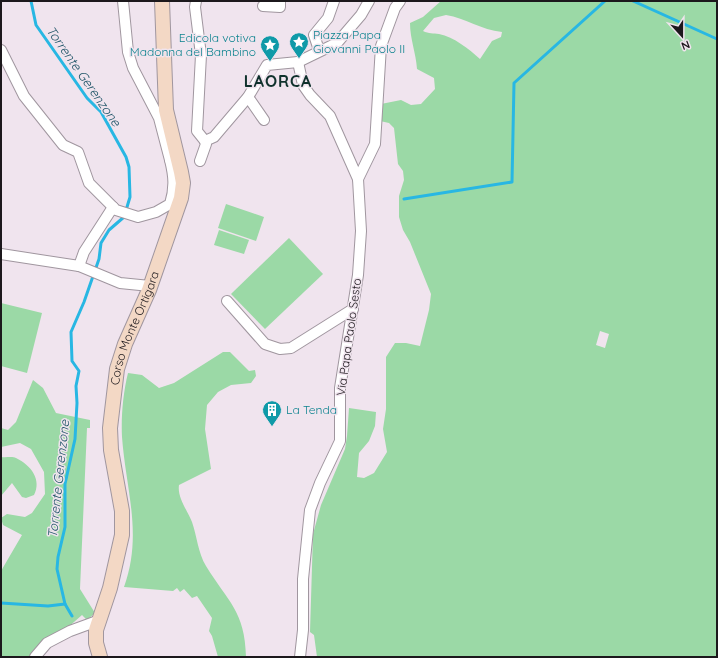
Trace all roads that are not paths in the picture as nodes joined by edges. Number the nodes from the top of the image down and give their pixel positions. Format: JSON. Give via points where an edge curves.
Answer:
{"nodes":[{"id":1,"x":123,"y":1,"type":"edge"},
{"id":2,"x":162,"y":1,"type":"edge"},
{"id":3,"x":196,"y":1,"type":"edge"},
{"id":4,"x":334,"y":1,"type":"edge"},
{"id":5,"x":369,"y":1,"type":"edge"},
{"id":6,"x":400,"y":1,"type":"edge"},
{"id":7,"x":280,"y":4,"type":"edge"},
{"id":8,"x":263,"y":6,"type":"dead end"},
{"id":9,"x":1,"y":50,"type":"edge"},
{"id":10,"x":319,"y":50,"type":"junction"},
{"id":11,"x":298,"y":62,"type":"junction"},
{"id":12,"x":248,"y":97,"type":"junction"},
{"id":13,"x":264,"y":120,"type":"dead end"},
{"id":14,"x":205,"y":141,"type":"junction"},
{"id":15,"x":174,"y":159,"type":"junction"},
{"id":16,"x":200,"y":161,"type":"dead end"},
{"id":17,"x":358,"y":179,"type":"junction"},
{"id":18,"x":115,"y":209,"type":"junction"},
{"id":19,"x":1,"y":254,"type":"edge"},
{"id":20,"x":79,"y":266,"type":"junction"},
{"id":21,"x":150,"y":286,"type":"junction"},
{"id":22,"x":227,"y":301,"type":"dead end"},
{"id":23,"x":353,"y":309,"type":"junction"},
{"id":24,"x":100,"y":620,"type":"junction"},
{"id":25,"x":35,"y":657,"type":"edge"},
{"id":26,"x":100,"y":657,"type":"edge"},
{"id":27,"x":301,"y":657,"type":"edge"}],
"edges":[{"from":1,"to":15,"type":"street","via":[[128,52],[133,68],[159,118]]},
{"from":2,"to":15,"type":"main road","name":"Corso Monte Ortigara","via":[[166,110]]},
{"from":3,"to":14,"type":"street","via":[[201,55],[197,131]]},
{"from":4,"to":10,"type":"street","via":[[328,18],[314,35]]},
{"from":5,"to":10,"type":"street","via":[[361,15],[337,43]]},
{"from":6,"to":17,"type":"street","via":[[381,46],[375,144]]},
{"from":7,"to":8,"type":"street"},
{"from":9,"to":18,"type":"street","via":[[24,96],[63,145],[78,152],[89,183]]},
{"from":10,"to":11,"type":"street"},
{"from":11,"to":12,"type":"street","via":[[267,65]]},
{"from":11,"to":17,"type":"street","via":[[303,85],[330,116]]},
{"from":12,"to":13,"type":"street"},
{"from":12,"to":14,"type":"street","via":[[214,137]]},
{"from":14,"to":16,"type":"street"},
{"from":15,"to":18,"type":"street","via":[[174,191],[170,204],[156,212],[138,217]]},
{"from":15,"to":21,"type":"main road","name":"Corso Monte Ortigara","via":[[183,183],[181,198]]},
{"from":17,"to":23,"type":"street","name":"Via Papa Paolo Sesto","via":[[361,231]]},
{"from":18,"to":20,"type":"street","via":[[84,252]]},
{"from":19,"to":20,"type":"street"},
{"from":20,"to":21,"type":"street","via":[[120,283]]},
{"from":21,"to":24,"type":"main road","name":"Corso Monte Ortigara","via":[[122,350],[115,379],[110,428],[111,450],[122,511],[122,535]]},
{"from":22,"to":23,"type":"street","via":[[265,344],[280,349],[292,348]]},
{"from":23,"to":27,"type":"street","name":"Via Papa Paolo Sesto","via":[[340,388],[340,441],[310,510],[303,579]]},
{"from":24,"to":25,"type":"street","via":[[47,643]]},
{"from":24,"to":26,"type":"main road","name":"Corso Monte Ortigara","via":[[96,636]]}]}
